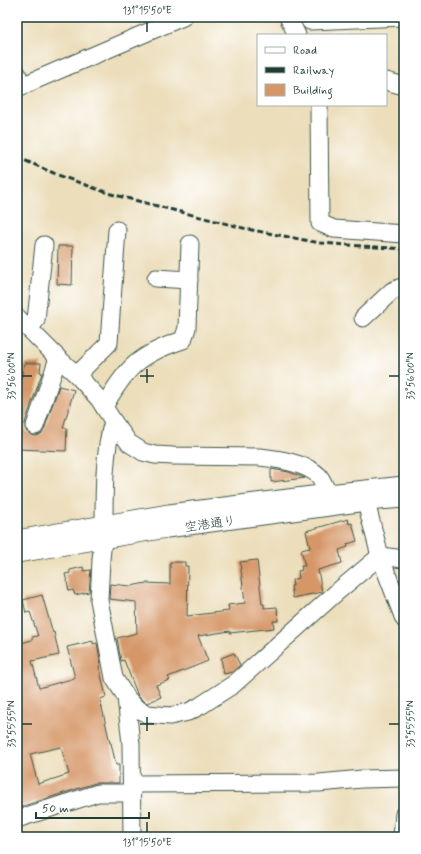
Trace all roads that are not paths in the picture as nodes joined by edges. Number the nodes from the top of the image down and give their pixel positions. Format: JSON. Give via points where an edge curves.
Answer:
{"nodes":[{"id":1,"x":183,"y":17,"type":"edge"},
{"id":2,"x":288,"y":17,"type":"edge"},
{"id":3,"x":308,"y":17,"type":"edge"},
{"id":4,"x":404,"y":17,"type":"edge"},
{"id":5,"x":380,"y":18,"type":"edge"},
{"id":6,"x":296,"y":34,"type":"edge"},
{"id":7,"x":387,"y":81,"type":"edge"},
{"id":8,"x":19,"y":82,"type":"edge"},
{"id":9,"x":404,"y":86,"type":"edge"},
{"id":10,"x":319,"y":106,"type":"edge"},
{"id":11,"x":117,"y":230,"type":"dead end"},
{"id":12,"x":404,"y":234,"type":"edge"},
{"id":13,"x":44,"y":244,"type":"dead end"},
{"id":14,"x":190,"y":244,"type":"dead end"},
{"id":15,"x":156,"y":278,"type":"dead end"},
{"id":16,"x":189,"y":280,"type":"junction"},
{"id":17,"x":404,"y":286,"type":"edge"},
{"id":18,"x":17,"y":317,"type":"edge"},
{"id":19,"x":363,"y":318,"type":"dead end"},
{"id":20,"x":30,"y":329,"type":"junction"},
{"id":21,"x":58,"y":358,"type":"junction"},
{"id":22,"x":77,"y":375,"type":"junction"},
{"id":23,"x":104,"y":407,"type":"junction"},
{"id":24,"x":113,"y":421,"type":"junction"},
{"id":25,"x":35,"y":426,"type":"dead end"},
{"id":26,"x":404,"y":485,"type":"edge"},
{"id":27,"x":328,"y":493,"type":"junction"},
{"id":28,"x":404,"y":499,"type":"edge"},
{"id":29,"x":366,"y":502,"type":"junction"},
{"id":30,"x":104,"y":531,"type":"junction"},
{"id":31,"x":17,"y":539,"type":"edge"},
{"id":32,"x":17,"y":554,"type":"edge"},
{"id":33,"x":380,"y":556,"type":"junction"},
{"id":34,"x":404,"y":559,"type":"edge"},
{"id":35,"x":404,"y":619,"type":"edge"},
{"id":36,"x":126,"y":697,"type":"junction"},
{"id":37,"x":404,"y":778,"type":"edge"},
{"id":38,"x":132,"y":789,"type":"junction"},
{"id":39,"x":404,"y":814,"type":"edge"},
{"id":40,"x":17,"y":819,"type":"edge"},
{"id":41,"x":132,"y":837,"type":"edge"},
{"id":42,"x":402,"y":837,"type":"edge"}],
"edges":[{"from":1,"to":8,"type":"street"},
{"from":2,"to":6,"type":"street"},
{"from":3,"to":5,"type":"street","via":[[310,21]]},
{"from":4,"to":5,"type":"street"},
{"from":7,"to":9,"type":"street"},
{"from":10,"to":12,"type":"street","via":[[320,224],[334,229]]},
{"from":11,"to":22,"type":"street","via":[[109,343]]},
{"from":13,"to":20,"type":"street","via":[[36,320]]},
{"from":14,"to":16,"type":"street"},
{"from":15,"to":16,"type":"street"},
{"from":16,"to":23,"type":"street","via":[[187,328],[183,340],[141,358],[123,376]]},
{"from":17,"to":19,"type":"street","via":[[392,291]]},
{"from":18,"to":20,"type":"street"},
{"from":20,"to":21,"type":"street"},
{"from":21,"to":22,"type":"street"},
{"from":21,"to":25,"type":"street"},
{"from":22,"to":23,"type":"street"},
{"from":23,"to":24,"type":"street"},
{"from":24,"to":27,"type":"street","via":[[129,443],[143,452],[173,456],[260,457],[298,464],[320,477]]},
{"from":24,"to":30,"type":"street","via":[[109,433],[105,479]]},
{"from":26,"to":27,"type":"street","name":"空港通り"},
{"from":27,"to":30,"type":"street","name":"空港通り","via":[[169,513]]},
{"from":28,"to":29,"type":"street","name":"空港通り"},
{"from":29,"to":30,"type":"street","name":"空港通り","via":[[167,529]]},
{"from":29,"to":33,"type":"street"},
{"from":30,"to":31,"type":"street","name":"空港通り"},
{"from":30,"to":32,"type":"street","name":"空港通り"},
{"from":30,"to":36,"type":"street","via":[[99,600],[114,678]]},
{"from":33,"to":34,"type":"street"},
{"from":33,"to":35,"type":"street"},
{"from":33,"to":36,"type":"street","via":[[234,684],[200,706],[170,716],[147,714],[136,708]]},
{"from":36,"to":38,"type":"street"},
{"from":37,"to":38,"type":"street"},
{"from":38,"to":40,"type":"street","via":[[98,793]]},
{"from":38,"to":41,"type":"street"},
{"from":39,"to":42,"type":"street"}]}
